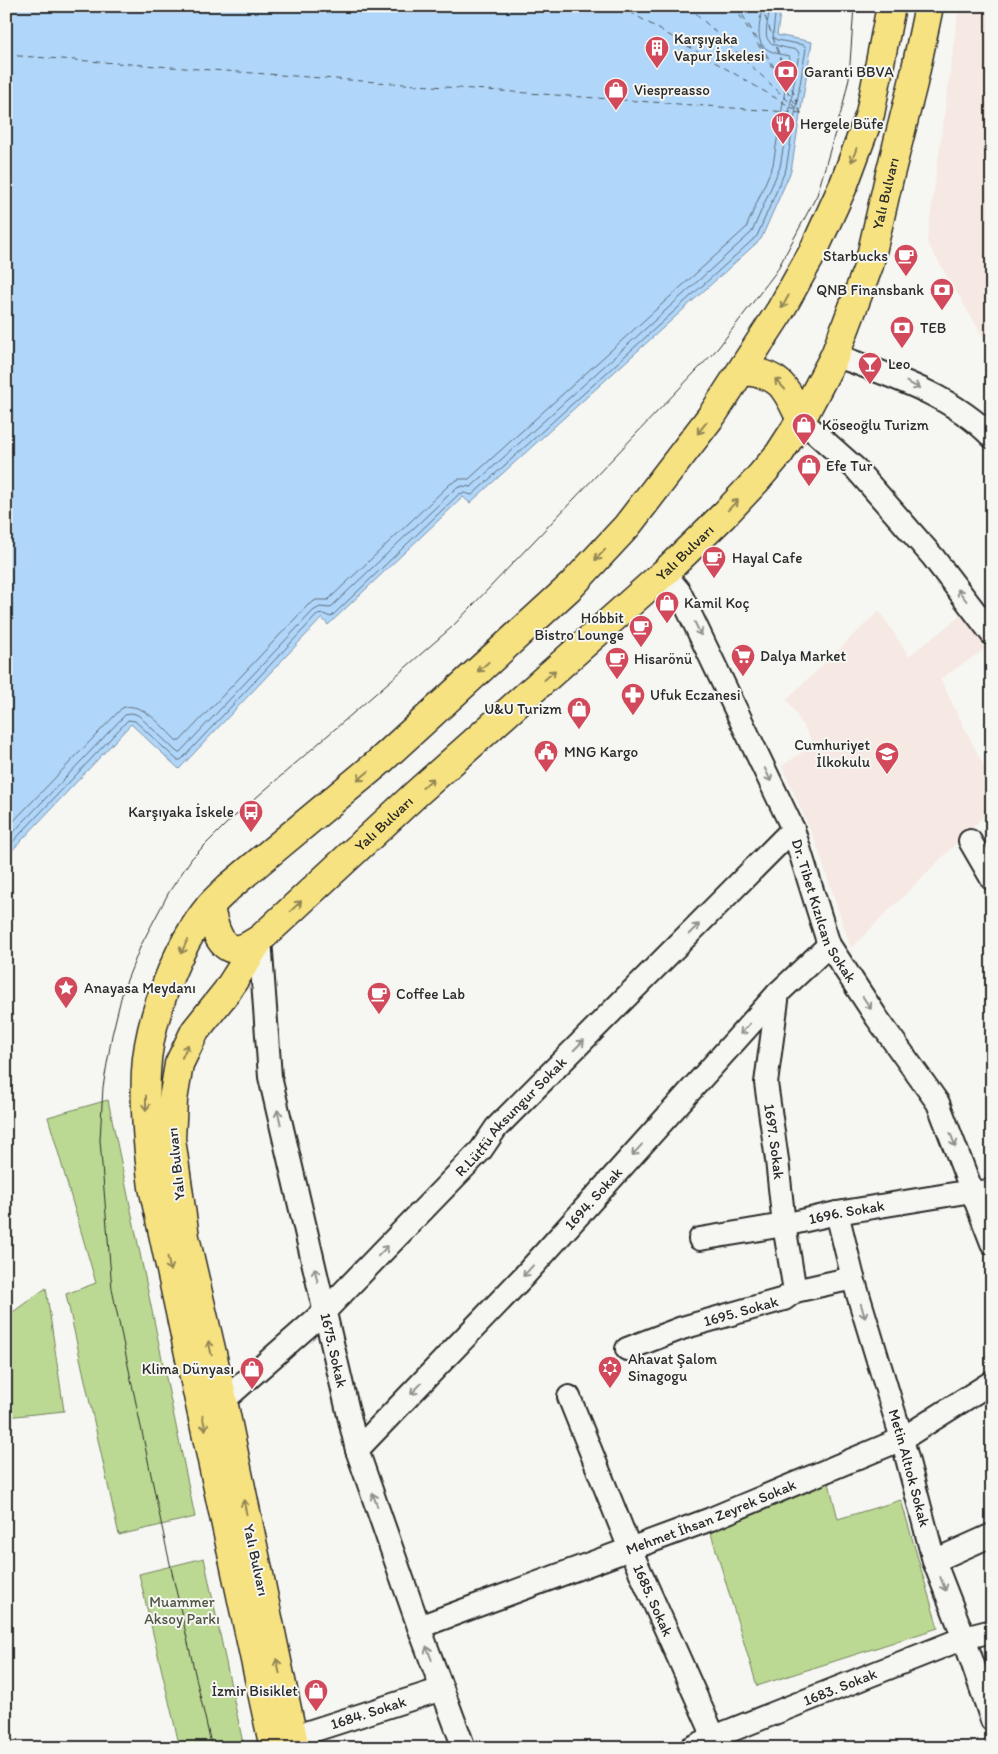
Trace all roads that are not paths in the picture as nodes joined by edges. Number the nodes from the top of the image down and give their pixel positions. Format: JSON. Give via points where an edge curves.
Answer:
{"nodes":[{"id":1,"x":891,"y":6,"type":"edge"},
{"id":2,"x":929,"y":6,"type":"edge"},
{"id":3,"x":835,"y":355,"type":"junction"},
{"id":4,"x":736,"y":379,"type":"junction"},
{"id":5,"x":801,"y":420,"type":"junction"},
{"id":6,"x":992,"y":437,"type":"edge"},
{"id":7,"x":664,"y":573,"type":"junction"},
{"id":8,"x":992,"y":634,"type":"edge"},
{"id":9,"x":793,"y":829,"type":"junction"},
{"id":10,"x":970,"y":841,"type":"dead end"},
{"id":11,"x":992,"y":880,"type":"edge"},
{"id":12,"x":210,"y":906,"type":"junction"},
{"id":13,"x":260,"y":939,"type":"junction"},
{"id":14,"x":829,"y":945,"type":"junction"},
{"id":15,"x":778,"y":993,"type":"junction"},
{"id":16,"x":982,"y":1191,"type":"edge"},
{"id":17,"x":837,"y":1213,"type":"junction"},
{"id":18,"x":784,"y":1225,"type":"junction"},
{"id":19,"x":700,"y":1239,"type":"dead end"},
{"id":20,"x":992,"y":1243,"type":"edge"},
{"id":21,"x":853,"y":1278,"type":"junction"},
{"id":22,"x":795,"y":1291,"type":"junction"},
{"id":23,"x":325,"y":1311,"type":"junction"},
{"id":24,"x":628,"y":1349,"type":"dead end"},
{"id":25,"x":992,"y":1382,"type":"edge"},
{"id":26,"x":569,"y":1397,"type":"dead end"},
{"id":27,"x":223,"y":1401,"type":"junction"},
{"id":28,"x":902,"y":1439,"type":"junction"},
{"id":29,"x":357,"y":1450,"type":"junction"},
{"id":30,"x":992,"y":1535,"type":"edge"},
{"id":31,"x":630,"y":1549,"type":"junction"},
{"id":32,"x":934,"y":1561,"type":"junction"},
{"id":33,"x":419,"y":1627,"type":"junction"},
{"id":34,"x":992,"y":1631,"type":"edge"},
{"id":35,"x":964,"y":1638,"type":"junction"},
{"id":36,"x":442,"y":1688,"type":"junction"},
{"id":37,"x":992,"y":1720,"type":"edge"},
{"id":38,"x":716,"y":1742,"type":"edge"},
{"id":39,"x":287,"y":1744,"type":"edge"},
{"id":40,"x":464,"y":1748,"type":"edge"},
{"id":41,"x":691,"y":1748,"type":"edge"}],
"edges":[{"from":1,"to":4,"type":"main road","name":"Yalı Bulvarı","one_way":true,"via":[[870,114],[844,184],[813,252]]},
{"from":2,"to":3,"type":"main road","name":"Yalı Bulvarı","via":[[914,83],[869,265]]},
{"from":3,"to":5,"type":"main road","name":"Yalı Bulvarı"},
{"from":3,"to":6,"type":"street","one_way":true,"via":[[909,383],[956,408]]},
{"from":5,"to":4,"type":"main road","one_way":true,"via":[[789,394],[776,379],[758,372]]},
{"from":4,"to":12,"type":"main road","name":"Yalı Bulvarı","one_way":true,"via":[[627,526],[572,585],[378,763]]},
{"from":7,"to":5,"type":"main road","name":"Yalı Bulvarı","one_way":true,"via":[[756,481]]},
{"from":8,"to":5,"type":"street","one_way":true,"via":[[933,557],[856,468]]},
{"from":7,"to":9,"type":"street","name":"Dr. Tibet Kızılcan Sokak","one_way":true,"via":[[679,591]]},
{"from":13,"to":7,"type":"main road","name":"Yalı Bulvarı","one_way":true},
{"from":9,"to":14,"type":"street","name":"Dr. Tibet Kızılcan Sokak"},
{"from":23,"to":9,"type":"street","name":"R.Lütfü Aksungur Sokak","one_way":true,"via":[[481,1150],[496,1128]]},
{"from":10,"to":11,"type":"street"},
{"from":12,"to":13,"type":"main road","via":[[215,930],[220,940],[231,948],[245,948]]},
{"from":12,"to":39,"type":"main road","name":"Yalı Bulvarı","one_way":true,"via":[[186,941],[166,985],[153,1026],[146,1070],[146,1127],[153,1187]]},
{"from":23,"to":13,"type":"street","name":"1675. Sokak","one_way":true,"via":[[270,1077]]},
{"from":27,"to":13,"type":"main road","name":"Yalı Bulvarı","one_way":true,"via":[[185,1237],[171,1139],[173,1100],[179,1064],[195,1031],[227,991]]},
{"from":14,"to":15,"type":"street","name":"1694. Sokak"},
{"from":14,"to":16,"type":"street","name":"Dr. Tibet Kızılcan Sokak","one_way":true,"via":[[938,1103]]},
{"from":15,"to":18,"type":"street","name":"1697. Sokak","via":[[766,1083]]},
{"from":15,"to":29,"type":"street","name":"1694. Sokak","one_way":true,"via":[[524,1276]]},
{"from":16,"to":17,"type":"street","name":"1696. Sokak"},
{"from":16,"to":20,"type":"street","name":"Dr. Tibet Kızılcan Sokak"},
{"from":17,"to":18,"type":"street","name":"1696. Sokak"},
{"from":17,"to":21,"type":"street","name":"Metin Altıok Sokak"},
{"from":18,"to":19,"type":"street","name":"1696. Sokak"},
{"from":18,"to":22,"type":"street","name":"1697. Sokak"},
{"from":21,"to":22,"type":"street","name":"1695. Sokak"},
{"from":21,"to":28,"type":"street","name":"Metin Altıok Sokak","one_way":true},
{"from":22,"to":24,"type":"street","name":"1695. Sokak","via":[[784,1299],[682,1328]]},
{"from":23,"to":27,"type":"street","name":"R.Lütfü Aksungur Sokak"},
{"from":23,"to":29,"type":"street","name":"1675. Sokak"},
{"from":25,"to":28,"type":"street","name":"Mehmet İhsan Zeyrek Sokak"},
{"from":26,"to":31,"type":"street","name":"1685. Sokak"},
{"from":39,"to":27,"type":"main road","name":"Yalı Bulvarı","one_way":true},
{"from":28,"to":31,"type":"street","name":"Mehmet İhsan Zeyrek Sokak","via":[[711,1519]]},
{"from":28,"to":32,"type":"street","name":"Metin Altıok Sokak"},
{"from":33,"to":29,"type":"street","name":"1675. Sokak","one_way":true},
{"from":30,"to":32,"type":"street"},
{"from":31,"to":33,"type":"street","name":"Mehmet İhsan Zeyrek Sokak"},
{"from":31,"to":38,"type":"street","name":"1685. Sokak"},
{"from":32,"to":35,"type":"street","name":"Metin Altıok Sokak","one_way":true},
{"from":36,"to":33,"type":"street","name":"1675. Sokak","one_way":true},
{"from":34,"to":35,"type":"street","name":"1683. Sokak"},
{"from":35,"to":37,"type":"street","name":"Metin Altıok Sokak"},
{"from":35,"to":38,"type":"street","name":"1683. Sokak"},
{"from":36,"to":39,"type":"street","name":"1684. Sokak"},
{"from":36,"to":40,"type":"street","name":"1675. Sokak"},
{"from":38,"to":41,"type":"street","name":"1683. Sokak"}]}
